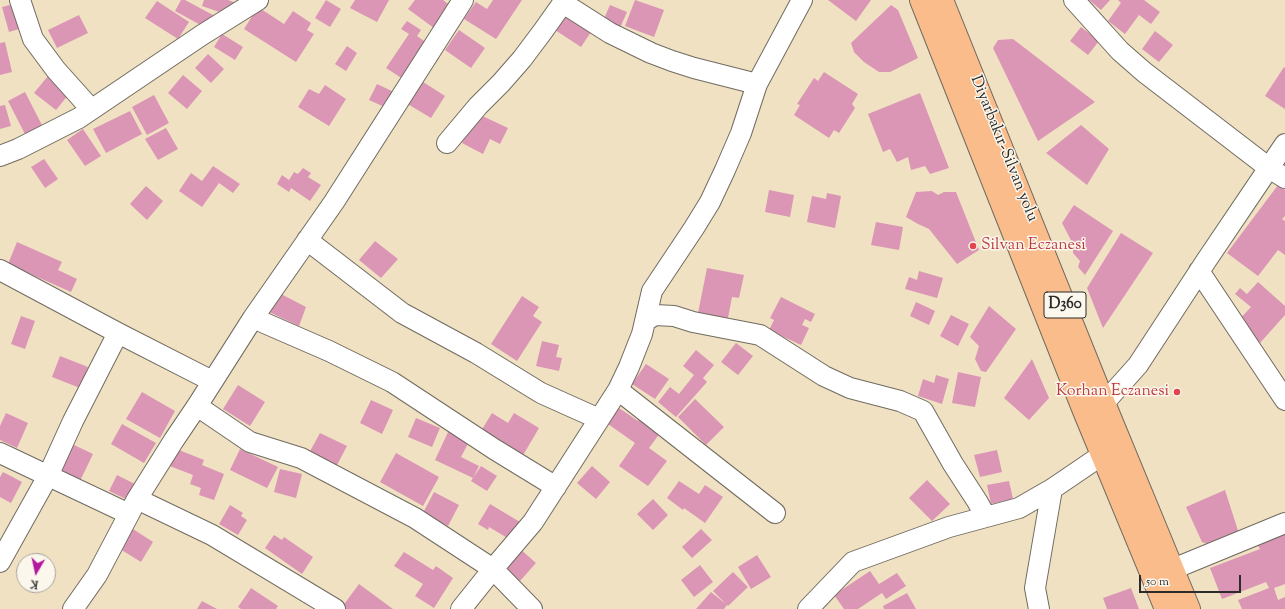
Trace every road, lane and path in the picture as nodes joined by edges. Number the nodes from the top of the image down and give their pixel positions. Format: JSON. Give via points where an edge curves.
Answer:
{"nodes":[{"id":1,"x":20,"y":0,"type":"edge"},
{"id":2,"x":258,"y":0,"type":"edge"},
{"id":3,"x":463,"y":0,"type":"edge"},
{"id":4,"x":802,"y":0,"type":"edge"},
{"id":5,"x":1074,"y":0,"type":"edge"},
{"id":6,"x":564,"y":1,"type":"edge"},
{"id":7,"x":928,"y":1,"type":"edge"},
{"id":8,"x":757,"y":84,"type":"junction"},
{"id":9,"x":91,"y":109,"type":"junction"},
{"id":10,"x":447,"y":143,"type":"dead end"},
{"id":11,"x":1285,"y":144,"type":"edge"},
{"id":12,"x":0,"y":156,"type":"edge"},
{"id":13,"x":1277,"y":173,"type":"edge"},
{"id":14,"x":307,"y":240,"type":"junction"},
{"id":15,"x":0,"y":271,"type":"edge"},
{"id":16,"x":1199,"y":271,"type":"junction"},
{"id":17,"x":253,"y":318,"type":"junction"},
{"id":18,"x":645,"y":321,"type":"junction"},
{"id":19,"x":118,"y":333,"type":"junction"},
{"id":20,"x":212,"y":381,"type":"junction"},
{"id":21,"x":618,"y":390,"type":"junction"},
{"id":22,"x":1285,"y":400,"type":"edge"},
{"id":23,"x":1104,"y":403,"type":"junction"},
{"id":24,"x":197,"y":406,"type":"junction"},
{"id":25,"x":1084,"y":411,"type":"junction"},
{"id":26,"x":599,"y":419,"type":"junction"},
{"id":27,"x":0,"y":453,"type":"edge"},
{"id":28,"x":1102,"y":455,"type":"junction"},
{"id":29,"x":48,"y":476,"type":"junction"},
{"id":30,"x":556,"y":487,"type":"junction"},
{"id":31,"x":1052,"y":490,"type":"junction"},
{"id":32,"x":133,"y":507,"type":"junction"},
{"id":33,"x":775,"y":513,"type":"dead end"},
{"id":34,"x":986,"y":517,"type":"junction"},
{"id":35,"x":1285,"y":523,"type":"edge"},
{"id":36,"x":0,"y":562,"type":"edge"},
{"id":37,"x":493,"y":569,"type":"junction"},
{"id":38,"x":1173,"y":570,"type":"junction"},
{"id":39,"x":73,"y":609,"type":"edge"},
{"id":40,"x":335,"y":609,"type":"edge"},
{"id":41,"x":461,"y":609,"type":"edge"},
{"id":42,"x":532,"y":609,"type":"edge"},
{"id":43,"x":808,"y":609,"type":"edge"},
{"id":44,"x":1038,"y":609,"type":"edge"},
{"id":45,"x":1166,"y":609,"type":"edge"},
{"id":46,"x":1189,"y":609,"type":"edge"}],
"edges":[{"from":1,"to":9,"type":"street","via":[[33,40]]},
{"from":2,"to":9,"type":"street"},
{"from":3,"to":14,"type":"street"},
{"from":4,"to":8,"type":"street"},
{"from":5,"to":13,"type":"street","via":[[1120,51],[1144,72]]},
{"from":6,"to":8,"type":"street","via":[[610,32],[651,52],[694,68]]},
{"from":6,"to":10,"type":"street","via":[[522,59]]},
{"from":7,"to":23,"type":"highway","name":"Diyarbakır-Silvan yolu","number":"D360"},
{"from":7,"to":25,"type":"highway","name":"Diyarbakır-Silvan yolu","number":"D360"},
{"from":8,"to":18,"type":"street","via":[[742,133],[710,202],[652,291]]},
{"from":9,"to":12,"type":"street","via":[[79,118]]},
{"from":11,"to":13,"type":"street"},
{"from":13,"to":16,"type":"street"},
{"from":14,"to":17,"type":"street"},
{"from":14,"to":26,"type":"street","via":[[402,313],[542,393]]},
{"from":15,"to":19,"type":"street"},
{"from":16,"to":22,"type":"street"},
{"from":16,"to":23,"type":"street","via":[[1138,365]]},
{"from":17,"to":20,"type":"street"},
{"from":17,"to":30,"type":"street","via":[[392,382]]},
{"from":18,"to":21,"type":"street"},
{"from":18,"to":34,"type":"street","via":[[655,315],[674,316],[760,335],[824,376],[850,388],[923,411]]},
{"from":19,"to":20,"type":"street"},
{"from":19,"to":29,"type":"street"},
{"from":20,"to":24,"type":"street"},
{"from":21,"to":26,"type":"street"},
{"from":21,"to":33,"type":"street"},
{"from":23,"to":25,"type":"street"},
{"from":23,"to":38,"type":"highway","name":"Diyarbakır-Silvan yolu","number":"D360"},
{"from":24,"to":32,"type":"street"},
{"from":24,"to":37,"type":"street","via":[[250,442],[301,458],[416,518]]},
{"from":25,"to":28,"type":"highway","name":"Diyarbakır-Silvan yolu","number":"D360"},
{"from":26,"to":30,"type":"street"},
{"from":27,"to":29,"type":"street"},
{"from":28,"to":31,"type":"street"},
{"from":28,"to":45,"type":"highway","name":"Diyarbakır-Silvan yolu","number":"D360"},
{"from":29,"to":32,"type":"street"},
{"from":29,"to":36,"type":"street"},
{"from":30,"to":37,"type":"street","via":[[533,522]]},
{"from":31,"to":34,"type":"street","via":[[1019,508]]},
{"from":31,"to":44,"type":"street","via":[[1035,588]]},
{"from":32,"to":39,"type":"street","via":[[97,575]]},
{"from":32,"to":40,"type":"street","via":[[212,534]]},
{"from":34,"to":43,"type":"street","via":[[949,527],[853,562]]},
{"from":35,"to":38,"type":"street"},
{"from":37,"to":41,"type":"street"},
{"from":37,"to":42,"type":"street"},
{"from":38,"to":46,"type":"highway","name":"Diyarbakır-Silvan yolu","number":"D360"}]}
